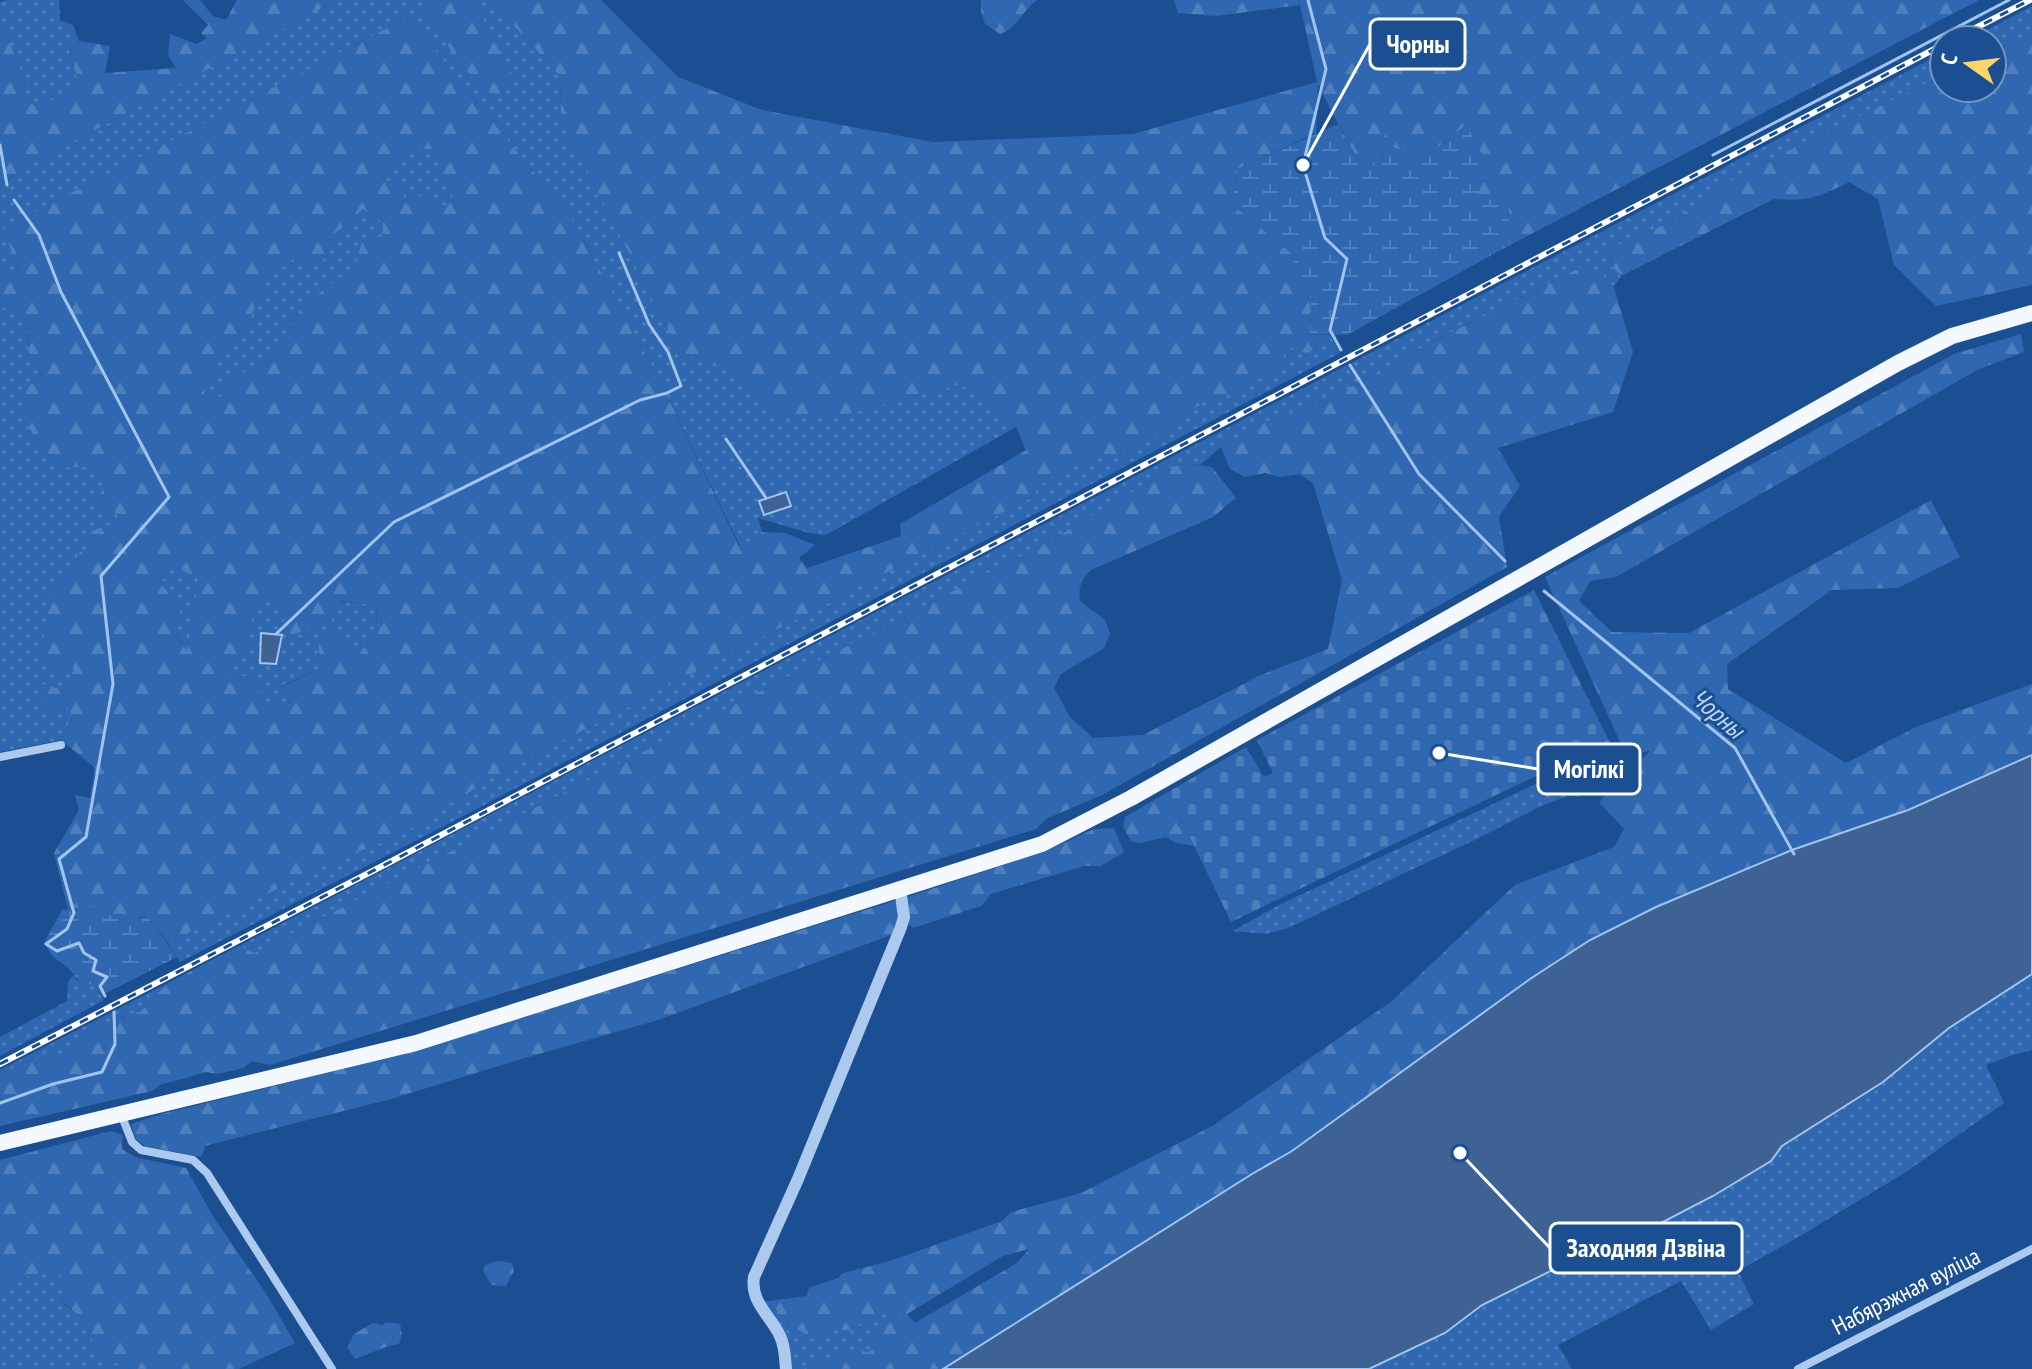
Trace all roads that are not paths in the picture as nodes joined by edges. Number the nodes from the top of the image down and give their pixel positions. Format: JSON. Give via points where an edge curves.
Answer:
{"nodes":[{"id":1,"x":2032,"y":313,"type":"edge"},
{"id":2,"x":61,"y":745,"type":"dead end"},
{"id":3,"x":0,"y":757,"type":"edge"},
{"id":4,"x":900,"y":888,"type":"junction"},
{"id":5,"x":120,"y":1113,"type":"junction"},
{"id":6,"x":0,"y":1143,"type":"edge"},
{"id":7,"x":2032,"y":1249,"type":"edge"},
{"id":8,"x":332,"y":1369,"type":"edge"},
{"id":9,"x":786,"y":1369,"type":"edge"},
{"id":10,"x":1798,"y":1369,"type":"edge"}],
"edges":[{"from":1,"to":4,"type":"main road","via":[[1952,336],[1898,363],[1042,844]]},
{"from":2,"to":3,"type":"street"},
{"from":4,"to":5,"type":"main road","via":[[416,1043]]},
{"from":4,"to":9,"type":"street","via":[[901,927],[754,1277],[757,1301],[781,1337]]},
{"from":5,"to":6,"type":"main road"},
{"from":5,"to":8,"type":"street","via":[[141,1150],[193,1160],[207,1173]]},
{"from":7,"to":10,"type":"street","name":"Набярэжная вуліца"}]}
